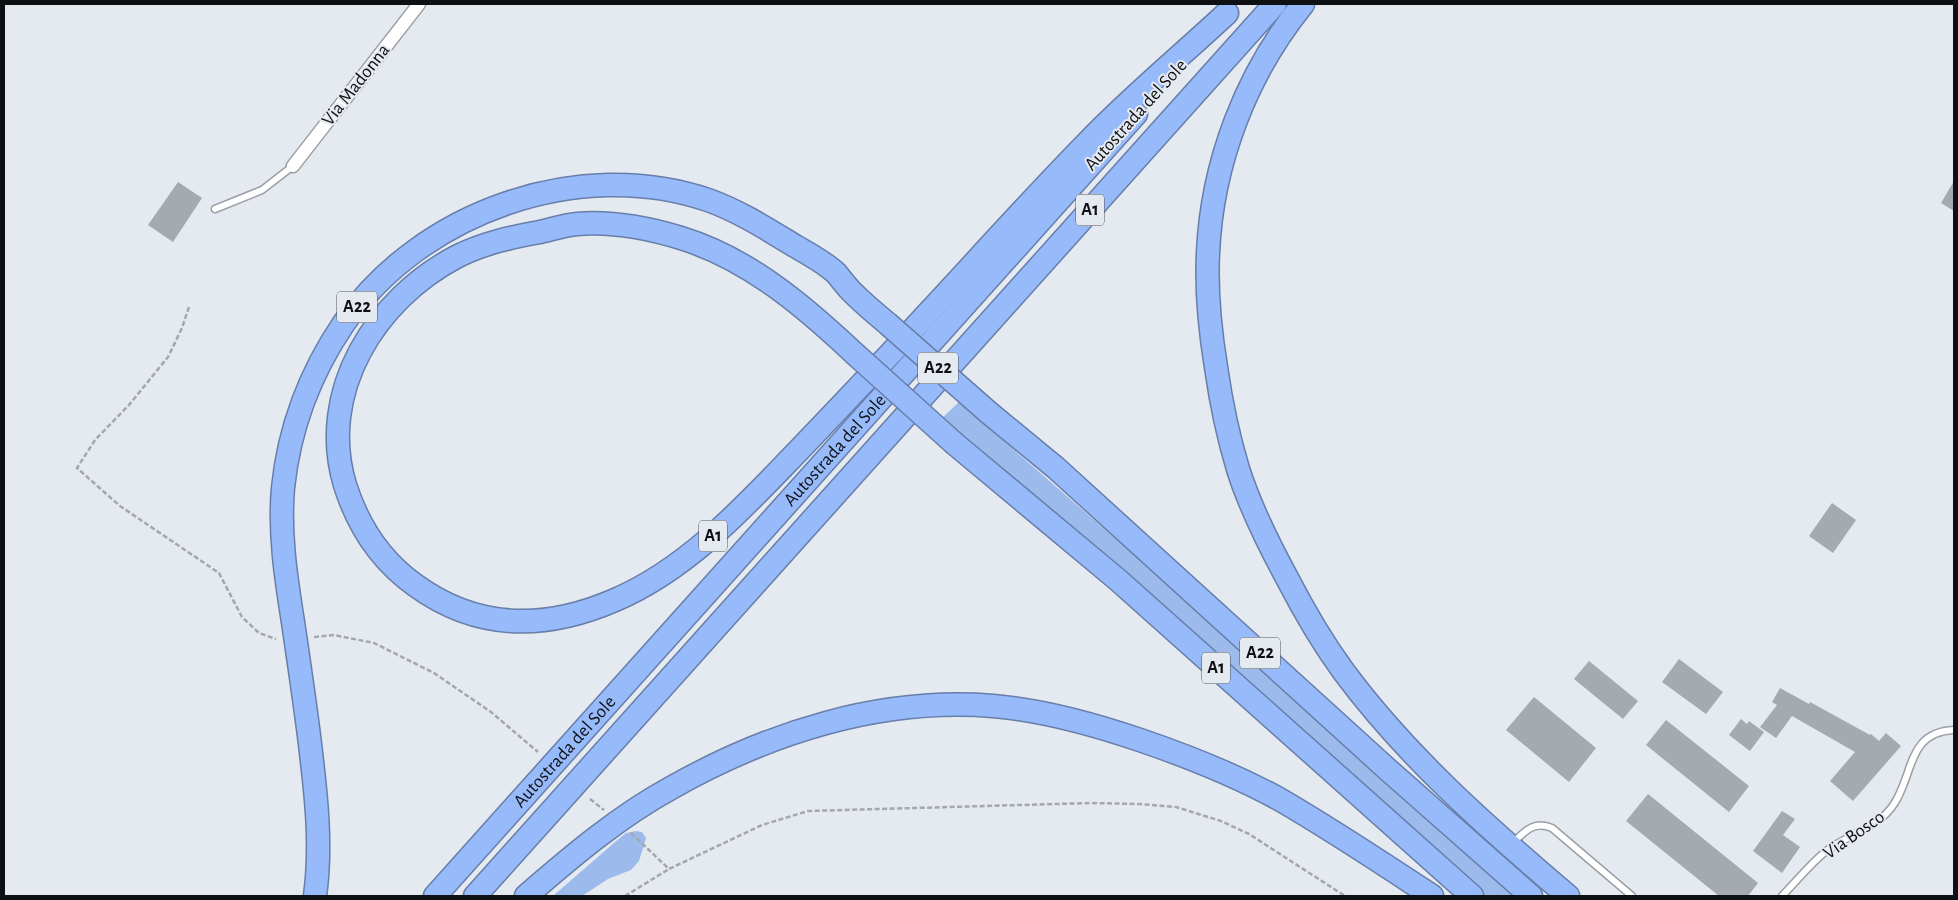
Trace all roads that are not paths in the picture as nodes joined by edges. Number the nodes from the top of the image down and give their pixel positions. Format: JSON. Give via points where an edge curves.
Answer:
{"nodes":[{"id":1,"x":419,"y":4,"type":"edge"},
{"id":2,"x":1275,"y":4,"type":"edge"},
{"id":3,"x":1303,"y":4,"type":"edge"},
{"id":4,"x":1231,"y":8,"type":"edge"},
{"id":5,"x":293,"y":166,"type":"joint"},
{"id":6,"x":215,"y":209,"type":"dead end"},
{"id":7,"x":1954,"y":730,"type":"edge"},
{"id":8,"x":1516,"y":840,"type":"dead end"},
{"id":9,"x":315,"y":896,"type":"edge"},
{"id":10,"x":434,"y":896,"type":"edge"},
{"id":11,"x":475,"y":896,"type":"edge"},
{"id":12,"x":526,"y":896,"type":"edge"},
{"id":13,"x":1432,"y":896,"type":"edge"},
{"id":14,"x":1472,"y":896,"type":"edge"},
{"id":15,"x":1531,"y":896,"type":"edge"},
{"id":16,"x":1568,"y":896,"type":"edge"},
{"id":17,"x":1632,"y":896,"type":"edge"},
{"id":18,"x":1782,"y":896,"type":"edge"}],
"edges":[{"from":1,"to":5,"type":"street","name":"Via Madonna"},
{"from":2,"to":11,"type":"highway","name":"Autostrada del Sole","number":"A1"},
{"from":3,"to":16,"type":"highway","via":[[1271,48],[1239,110],[1222,162],[1210,223],[1208,285],[1213,342],[1227,428],[1238,469],[1273,552],[1317,633],[1370,706],[1471,810]]},
{"from":4,"to":10,"type":"highway","name":"Autostrada del Sole","number":"A1"},
{"from":4,"to":14,"type":"highway","number":"A1","bridge":true,"via":[[1090,140],[862,384],[762,488],[690,555],[616,600],[577,614],[526,622],[488,618],[458,609],[408,581],[381,555],[360,525],[342,474],[338,425],[350,372],[372,329],[388,310],[439,267],[461,254],[512,236],[574,224],[610,224],[684,239],[724,255],[773,285],[828,328],[855,354],[955,444],[1118,580]]},
{"from":5,"to":6,"type":"lane","via":[[262,190]]},
{"from":7,"to":18,"type":"lane","name":"Via Bosco","via":[[1935,733],[1921,743],[1894,804],[1882,818],[1826,852]]},
{"from":8,"to":17,"type":"lane","via":[[1532,826],[1552,828]]},
{"from":9,"to":15,"type":"highway","number":"A22","bridge":true,"via":[[318,845],[315,787],[286,573],[282,520],[292,435],[314,375],[345,321],[383,279],[441,234],[530,196],[592,185],[664,190],[709,200],[810,254],[1056,468]]},
{"from":12,"to":13,"type":"highway","via":[[631,813],[671,788],[725,761],[782,737],[840,719],[929,705],[1023,710],[1067,718],[1170,750],[1279,799]]}]}
